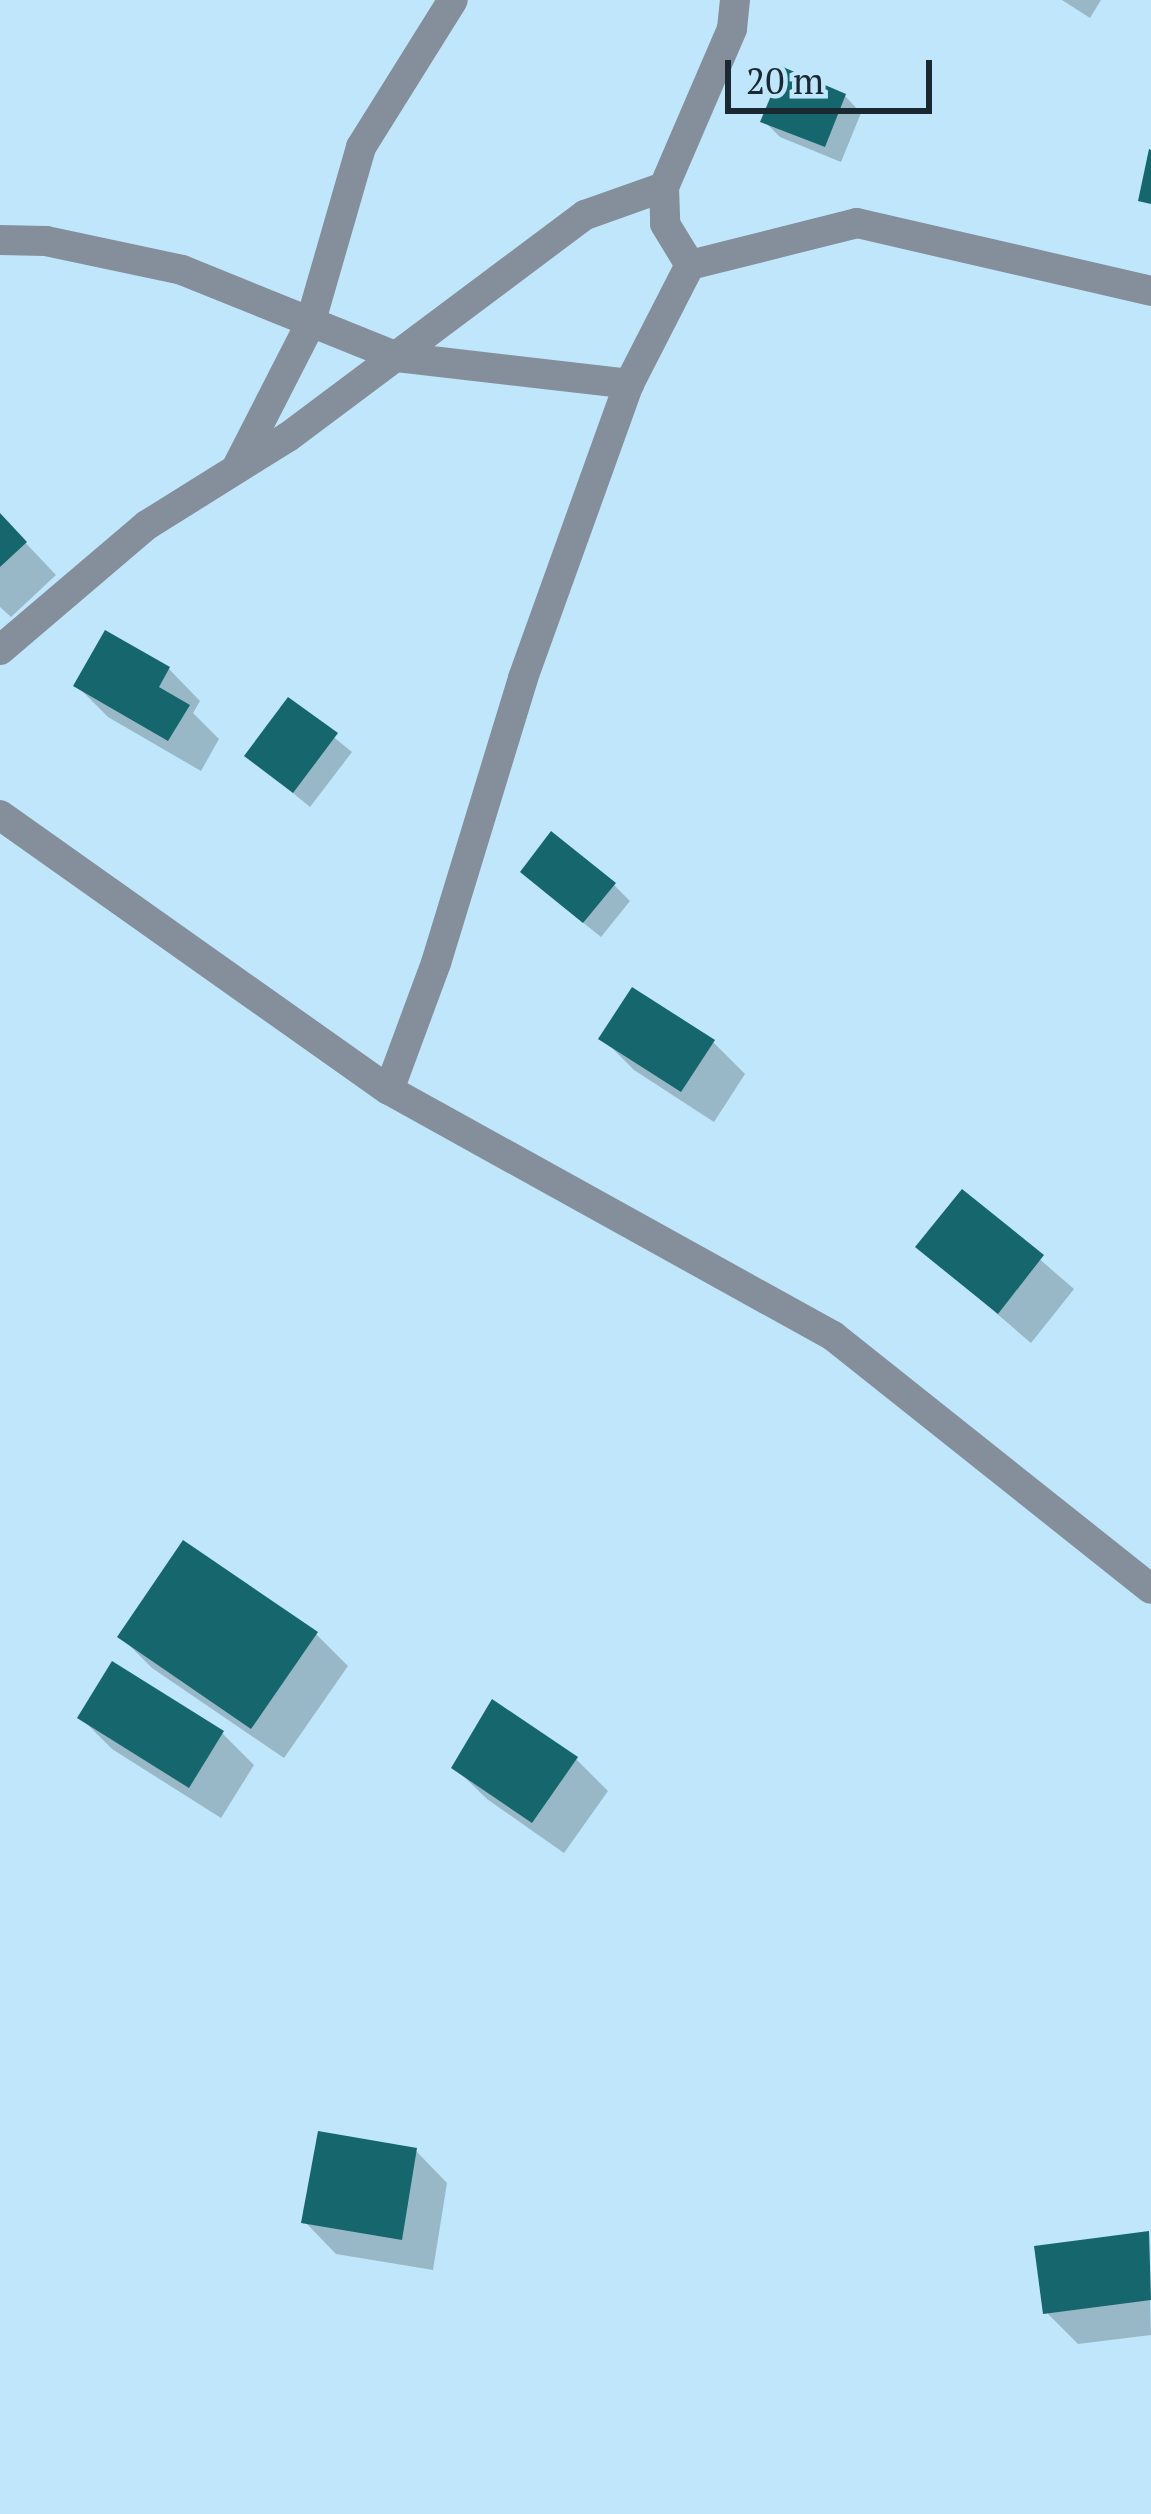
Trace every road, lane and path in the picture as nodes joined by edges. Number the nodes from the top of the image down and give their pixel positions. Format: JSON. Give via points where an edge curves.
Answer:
{"nodes":[{"id":1,"x":453,"y":0,"type":"edge"},
{"id":2,"x":735,"y":0,"type":"edge"},
{"id":3,"x":664,"y":187,"type":"junction"},
{"id":4,"x":0,"y":240,"type":"edge"},
{"id":5,"x":690,"y":266,"type":"junction"},
{"id":6,"x":1151,"y":291,"type":"edge"},
{"id":7,"x":310,"y":324,"type":"junction"},
{"id":8,"x":397,"y":357,"type":"junction"},
{"id":9,"x":629,"y":384,"type":"junction"},
{"id":10,"x":237,"y":468,"type":"junction"},
{"id":11,"x":0,"y":650,"type":"edge"},
{"id":12,"x":0,"y":815,"type":"edge"},
{"id":13,"x":389,"y":1090,"type":"junction"},
{"id":14,"x":1151,"y":1589,"type":"edge"}],
"edges":[{"from":1,"to":7,"type":"street","via":[[361,147]]},
{"from":2,"to":3,"type":"street","via":[[732,29]]},
{"from":3,"to":5,"type":"street","via":[[665,224]]},
{"from":3,"to":8,"type":"street","via":[[585,215]]},
{"from":4,"to":7,"type":"street","via":[[46,241],[182,270]]},
{"from":5,"to":6,"type":"street","via":[[857,223]]},
{"from":5,"to":9,"type":"street"},
{"from":7,"to":8,"type":"street"},
{"from":7,"to":10,"type":"street"},
{"from":8,"to":9,"type":"street"},
{"from":8,"to":10,"type":"street"},
{"from":9,"to":13,"type":"street"},
{"from":10,"to":11,"type":"street","via":[[147,524]]},
{"from":12,"to":13,"type":"street"},
{"from":13,"to":14,"type":"street","via":[[833,1336]]}]}
